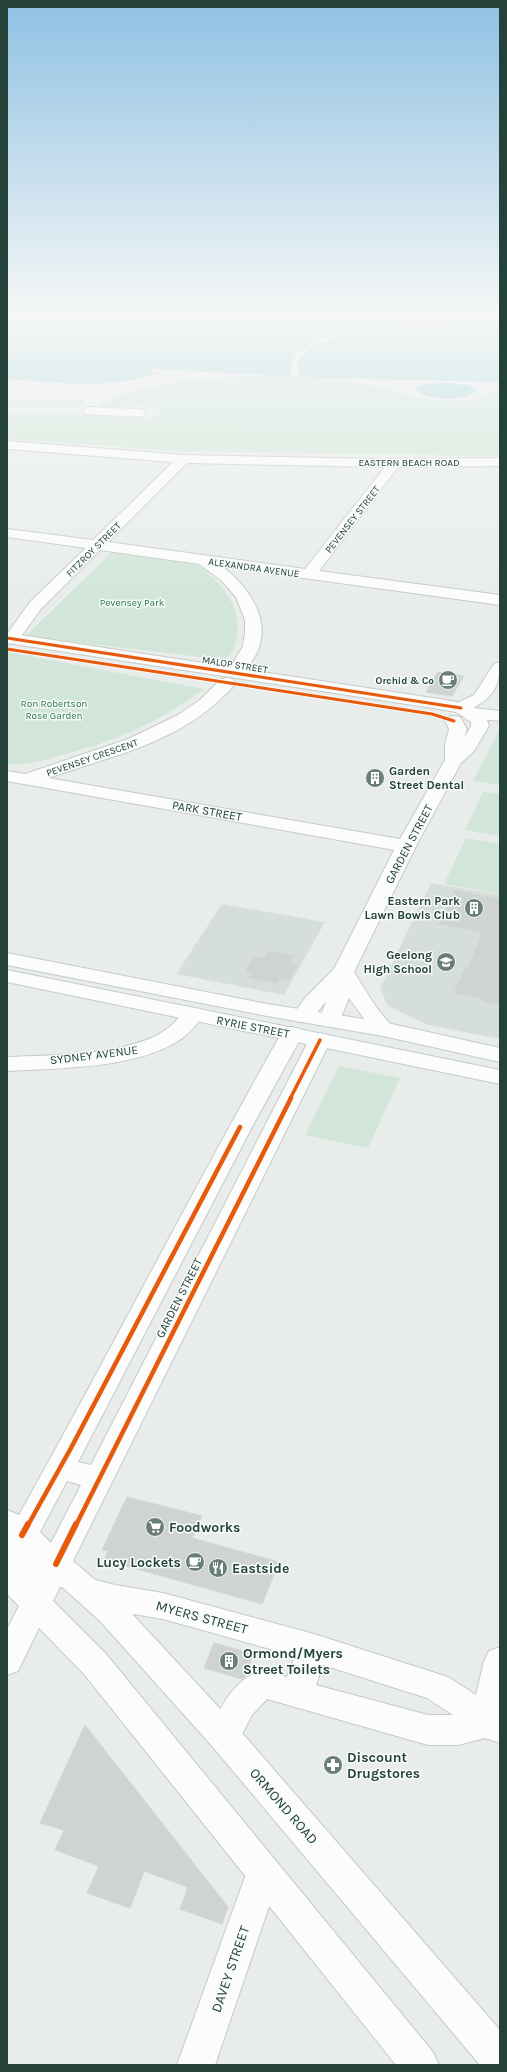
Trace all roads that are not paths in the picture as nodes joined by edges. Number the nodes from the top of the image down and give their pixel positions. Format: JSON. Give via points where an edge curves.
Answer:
{"nodes":[{"id":1,"x":89,"y":411,"type":"dead end"},
{"id":2,"x":141,"y":413,"type":"dead end"},
{"id":3,"x":7,"y":445,"type":"edge"},
{"id":4,"x":184,"y":460,"type":"junction"},
{"id":5,"x":500,"y":462,"type":"edge"},
{"id":6,"x":393,"y":463,"type":"junction"},
{"id":7,"x":7,"y":534,"type":"edge"},
{"id":8,"x":97,"y":545,"type":"junction"},
{"id":9,"x":202,"y":560,"type":"junction"},
{"id":10,"x":309,"y":574,"type":"junction"},
{"id":11,"x":500,"y":600,"type":"edge"},
{"id":12,"x":8,"y":642,"type":"edge"},
{"id":13,"x":497,"y":673,"type":"edge"},
{"id":14,"x":231,"y":678,"type":"junction"},
{"id":15,"x":500,"y":716,"type":"edge"},
{"id":16,"x":466,"y":717,"type":"junction"},
{"id":17,"x":500,"y":725,"type":"edge"},
{"id":18,"x":454,"y":760,"type":"junction"},
{"id":19,"x":7,"y":776,"type":"edge"},
{"id":20,"x":27,"y":780,"type":"junction"},
{"id":21,"x":406,"y":846,"type":"junction"},
{"id":22,"x":7,"y":959,"type":"edge"},
{"id":23,"x":343,"y":972,"type":"junction"},
{"id":24,"x":7,"y":976,"type":"edge"},
{"id":25,"x":193,"y":1014,"type":"junction"},
{"id":26,"x":297,"y":1025,"type":"junction"},
{"id":27,"x":383,"y":1029,"type":"junction"},
{"id":28,"x":325,"y":1030,"type":"junction"},
{"id":29,"x":500,"y":1055,"type":"edge"},
{"id":30,"x":7,"y":1064,"type":"edge"},
{"id":31,"x":500,"y":1077,"type":"edge"},
{"id":32,"x":240,"y":1127,"type":"junction"},
{"id":33,"x":274,"y":1134,"type":"junction"},
{"id":34,"x":172,"y":1258,"type":"junction"},
{"id":35,"x":206,"y":1267,"type":"junction"},
{"id":36,"x":60,"y":1468,"type":"junction"},
{"id":37,"x":99,"y":1479,"type":"junction"},
{"id":38,"x":10,"y":1552,"type":"edge"},
{"id":39,"x":54,"y":1568,"type":"junction"},
{"id":40,"x":84,"y":1587,"type":"junction"},
{"id":41,"x":21,"y":1601,"type":"edge"},
{"id":42,"x":314,"y":1648,"type":"junction"},
{"id":43,"x":7,"y":1661,"type":"edge"},
{"id":44,"x":500,"y":1661,"type":"edge"},
{"id":45,"x":297,"y":1693,"type":"junction"},
{"id":46,"x":493,"y":1726,"type":"edge"},
{"id":47,"x":224,"y":1736,"type":"junction"},
{"id":48,"x":263,"y":1874,"type":"junction"},
{"id":49,"x":500,"y":2059,"type":"edge"},
{"id":50,"x":196,"y":2065,"type":"edge"},
{"id":51,"x":420,"y":2065,"type":"edge"}],
"edges":[{"from":1,"to":2,"type":"street"},
{"from":3,"to":4,"type":"street","name":"EASTERN BEACH ROAD"},
{"from":4,"to":6,"type":"street","name":"EASTERN BEACH ROAD"},
{"from":4,"to":8,"type":"street","name":"FITZROY STREET"},
{"from":5,"to":6,"type":"street","name":"EASTERN BEACH ROAD"},
{"from":6,"to":10,"type":"street","name":"PEVENSEY STREET","via":[[391,469]]},
{"from":7,"to":8,"type":"street","name":"ALEXANDRA AVENUE"},
{"from":8,"to":9,"type":"street","name":"ALEXANDRA AVENUE"},
{"from":8,"to":12,"type":"street","name":"FITZROY STREET","via":[[33,608],[24,625]]},
{"from":9,"to":10,"type":"street","name":"ALEXANDRA AVENUE"},
{"from":9,"to":14,"type":"street","name":"PEVENSEY CRESCENT","via":[[232,582],[243,596],[250,612],[253,626],[251,646]]},
{"from":10,"to":11,"type":"street","name":"ALEXANDRA AVENUE"},
{"from":12,"to":14,"type":"street","name":"MALOP STREET"},
{"from":13,"to":16,"type":"street","via":[[492,703]]},
{"from":14,"to":16,"type":"street","name":"MALOP STREET","via":[[331,693],[432,714]]},
{"from":14,"to":20,"type":"street","name":"PEVENSEY CRESCENT","via":[[203,706],[153,735],[117,750]]},
{"from":15,"to":16,"type":"street"},
{"from":16,"to":17,"type":"street"},
{"from":16,"to":18,"type":"street","name":"GARDEN STREET","via":[[458,729],[454,744]]},
{"from":16,"to":18,"type":"street","name":"GARDEN STREET","via":[[468,747]]},
{"from":18,"to":21,"type":"street","name":"GARDEN STREET"},
{"from":19,"to":20,"type":"street","name":"PARK STREET"},
{"from":20,"to":21,"type":"street","name":"PARK STREET"},
{"from":21,"to":23,"type":"street","name":"GARDEN STREET"},
{"from":22,"to":26,"type":"street","name":"RYRIE STREET"},
{"from":23,"to":26,"type":"street","name":"GARDEN STREET","via":[[312,1003]]},
{"from":23,"to":27,"type":"street","via":[[367,1010]]},
{"from":23,"to":28,"type":"street","name":"GARDEN STREET","via":[[337,1002]]},
{"from":24,"to":25,"type":"street","name":"RYRIE STREET"},
{"from":25,"to":26,"type":"street","name":"RYRIE STREET"},
{"from":25,"to":30,"type":"street","name":"SYDNEY AVENUE","via":[[175,1034],[146,1048],[106,1056]]},
{"from":26,"to":28,"type":"street","name":"RYRIE STREET"},
{"from":26,"to":32,"type":"street","name":"GARDEN STREET"},
{"from":27,"to":28,"type":"street","name":"RYRIE STREET"},
{"from":27,"to":29,"type":"street","name":"RYRIE STREET"},
{"from":28,"to":31,"type":"street","name":"RYRIE STREET"},
{"from":28,"to":33,"type":"street","name":"GARDEN STREET"},
{"from":32,"to":33,"type":"street"},
{"from":32,"to":34,"type":"street","name":"GARDEN STREET"},
{"from":33,"to":35,"type":"street","name":"GARDEN STREET"},
{"from":34,"to":35,"type":"street"},
{"from":34,"to":36,"type":"street","name":"GARDEN STREET"},
{"from":35,"to":37,"type":"street","name":"GARDEN STREET"},
{"from":36,"to":37,"type":"street"},
{"from":36,"to":38,"type":"street","name":"GARDEN STREET"},
{"from":37,"to":39,"type":"street","name":"GARDEN STREET"},
{"from":38,"to":39,"type":"street"},
{"from":38,"to":41,"type":"street"},
{"from":39,"to":40,"type":"street","name":"ORMOND ROAD"},
{"from":39,"to":41,"type":"street","name":"GARDEN STREET"},
{"from":40,"to":42,"type":"street","name":"MYERS STREET","via":[[115,1598],[163,1606]]},
{"from":40,"to":47,"type":"street","name":"ORMOND ROAD","via":[[111,1612]]},
{"from":41,"to":43,"type":"street","name":"GARDEN STREET"},
{"from":41,"to":48,"type":"street","via":[[95,1664]]},
{"from":42,"to":45,"type":"street"},
{"from":42,"to":46,"type":"street","name":"MYERS STREET","via":[[437,1687]]},
{"from":44,"to":46,"type":"street"},
{"from":45,"to":46,"type":"street","via":[[428,1730]]},
{"from":45,"to":47,"type":"street","via":[[267,1685],[255,1689],[244,1701]]},
{"from":47,"to":49,"type":"street","name":"ORMOND ROAD"},
{"from":48,"to":50,"type":"street","name":"DAVEY STREET"},
{"from":48,"to":51,"type":"street"}]}
